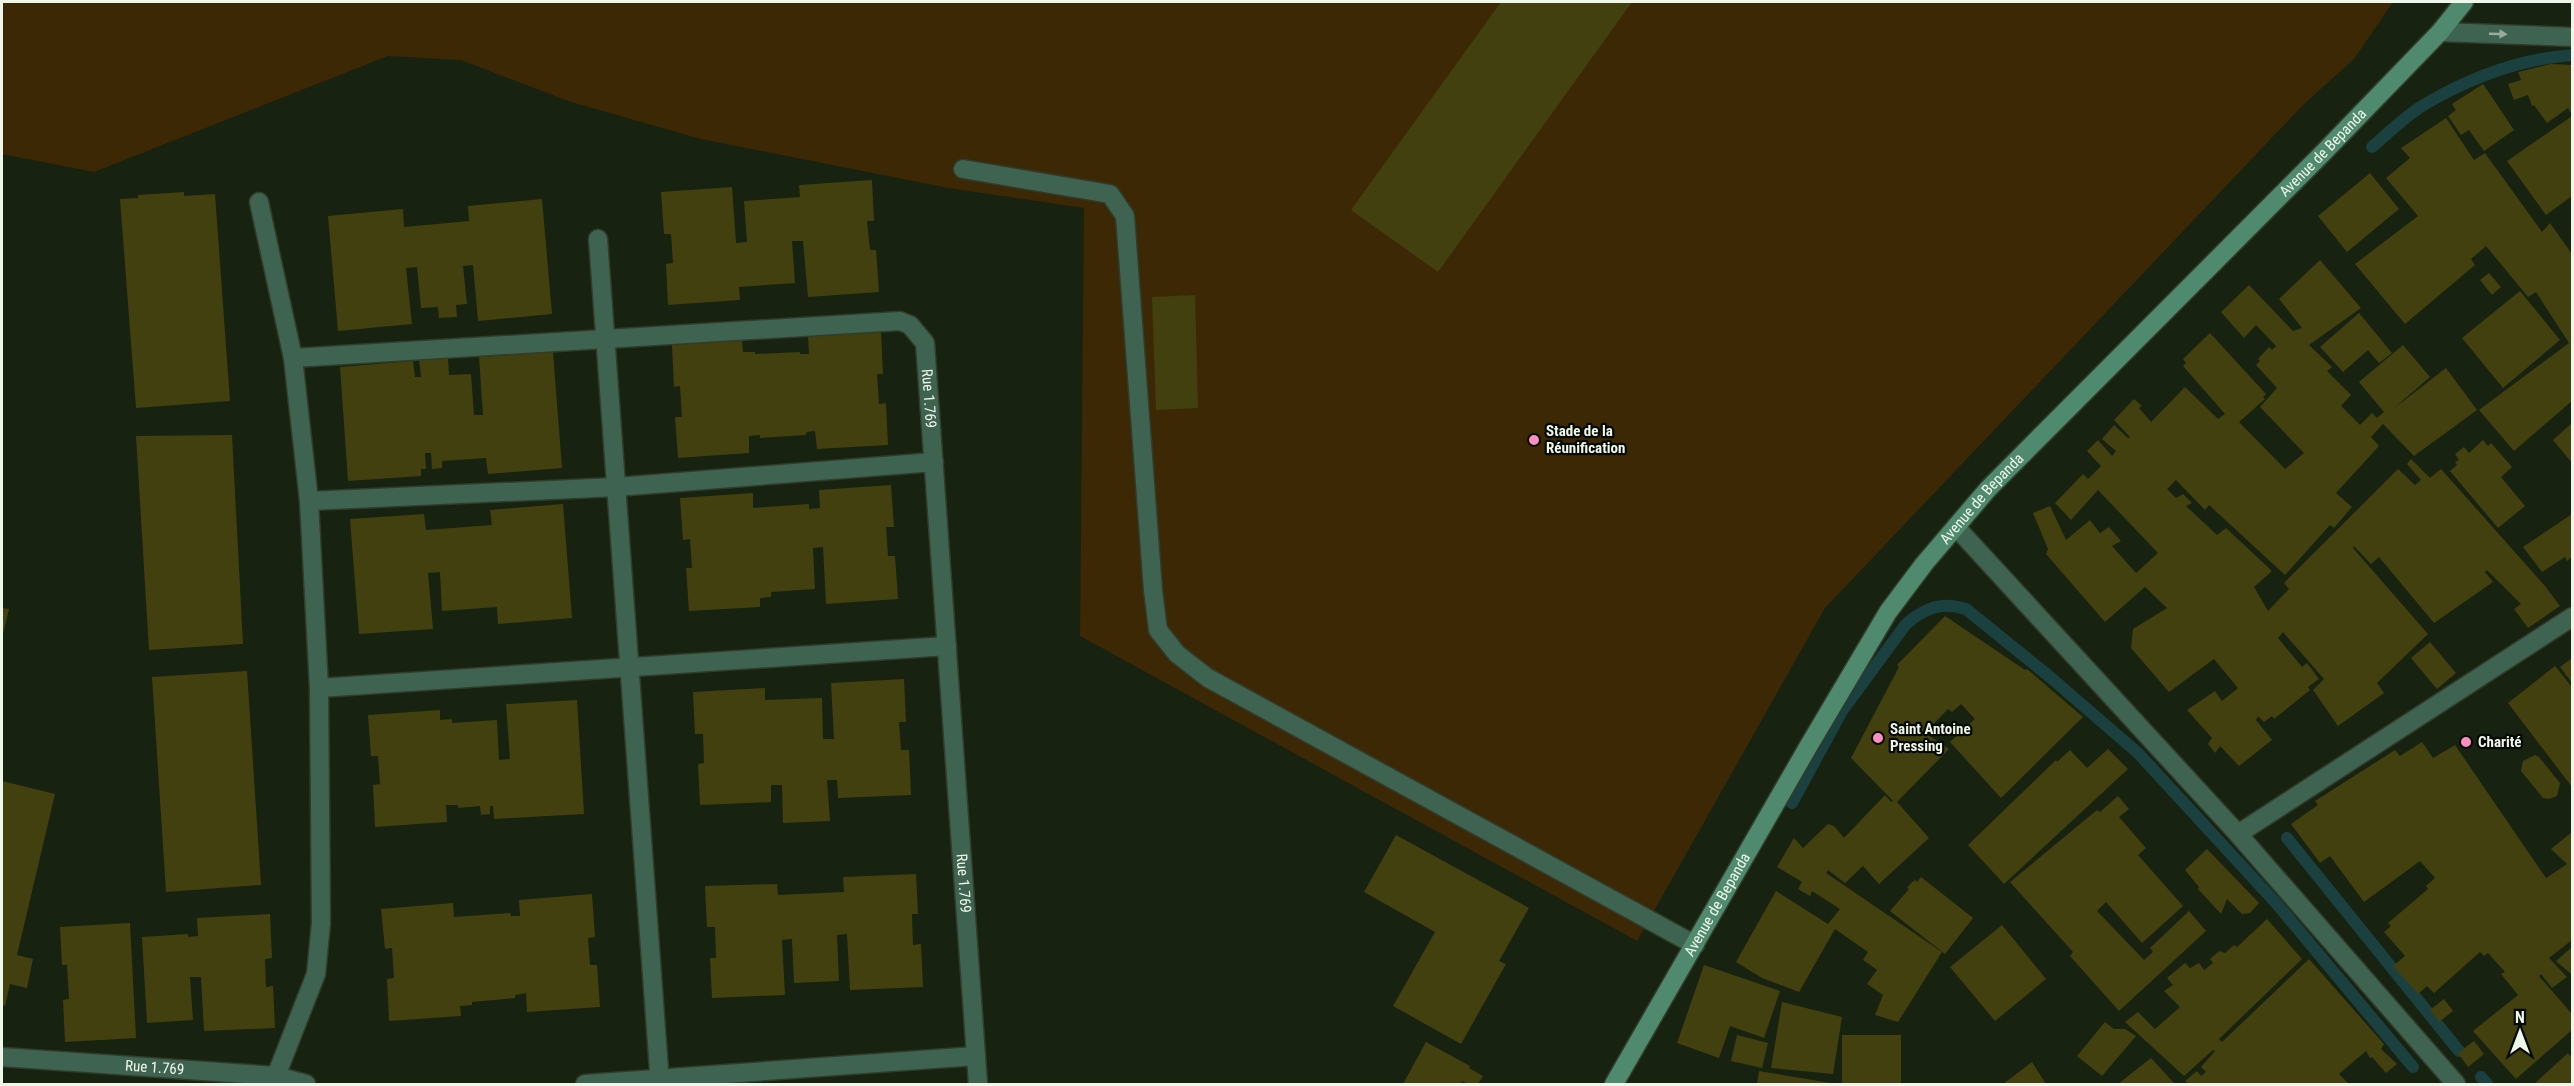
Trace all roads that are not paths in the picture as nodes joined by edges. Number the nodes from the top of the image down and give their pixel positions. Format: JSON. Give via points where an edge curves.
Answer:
{"nodes":[{"id":1,"x":2464,"y":2,"type":"edge"},
{"id":2,"x":2440,"y":32,"type":"junction"},
{"id":3,"x":2572,"y":37,"type":"edge"},
{"id":4,"x":963,"y":169,"type":"dead end"},
{"id":5,"x":259,"y":202,"type":"dead end"},
{"id":6,"x":597,"y":239,"type":"dead end"},
{"id":7,"x":605,"y":339,"type":"junction"},
{"id":8,"x":293,"y":358,"type":"junction"},
{"id":9,"x":934,"y":462,"type":"junction"},
{"id":10,"x":616,"y":487,"type":"junction"},
{"id":11,"x":309,"y":501,"type":"junction"},
{"id":12,"x":1956,"y":527,"type":"junction"},
{"id":13,"x":2572,"y":617,"type":"edge"},
{"id":14,"x":947,"y":646,"type":"junction"},
{"id":15,"x":629,"y":668,"type":"junction"},
{"id":16,"x":319,"y":688,"type":"junction"},
{"id":17,"x":2238,"y":834,"type":"junction"},
{"id":18,"x":1695,"y":945,"type":"junction"},
{"id":19,"x":976,"y":1056,"type":"junction"},
{"id":20,"x":2,"y":1057,"type":"edge"},
{"id":21,"x":276,"y":1076,"type":"junction"},
{"id":22,"x":660,"y":1082,"type":"edge"},
{"id":23,"x":306,"y":1084,"type":"edge"},
{"id":24,"x":585,"y":1084,"type":"edge"},
{"id":25,"x":978,"y":1084,"type":"edge"},
{"id":26,"x":1614,"y":1084,"type":"edge"},
{"id":27,"x":2456,"y":1084,"type":"edge"}],
"edges":[{"from":1,"to":2,"type":"main road","name":"Avenue de Bepanda"},
{"from":2,"to":3,"type":"street","one_way":true},
{"from":2,"to":12,"type":"main road","name":"Avenue de Bepanda","via":[[1988,489]]},
{"from":4,"to":18,"type":"street","via":[[1110,194],[1125,216],[1158,630],[1177,654],[1208,678]]},
{"from":5,"to":8,"type":"street"},
{"from":6,"to":7,"type":"street"},
{"from":7,"to":8,"type":"street"},
{"from":7,"to":9,"type":"street","name":"Rue 1.769","via":[[900,321],[910,325],[925,343]]},
{"from":7,"to":10,"type":"street"},
{"from":8,"to":11,"type":"street"},
{"from":9,"to":10,"type":"street"},
{"from":9,"to":14,"type":"street","name":"Rue 1.769"},
{"from":10,"to":11,"type":"street"},
{"from":10,"to":15,"type":"street"},
{"from":11,"to":16,"type":"street"},
{"from":12,"to":17,"type":"street"},
{"from":12,"to":18,"type":"main road","name":"Avenue de Bepanda","via":[[1888,612]]},
{"from":13,"to":17,"type":"street"},
{"from":14,"to":15,"type":"street"},
{"from":14,"to":19,"type":"street","name":"Rue 1.769"},
{"from":15,"to":16,"type":"street"},
{"from":15,"to":22,"type":"street"},
{"from":16,"to":21,"type":"street","via":[[321,923],[316,974]]},
{"from":17,"to":27,"type":"street"},
{"from":18,"to":26,"type":"main road","name":"Avenue de Bepanda"},
{"from":19,"to":22,"type":"street"},
{"from":19,"to":25,"type":"street","name":"Rue 1.769"},
{"from":20,"to":21,"type":"street","name":"Rue 1.769"},
{"from":21,"to":23,"type":"street","name":"Rue 1.769"},
{"from":22,"to":24,"type":"street"}]}
